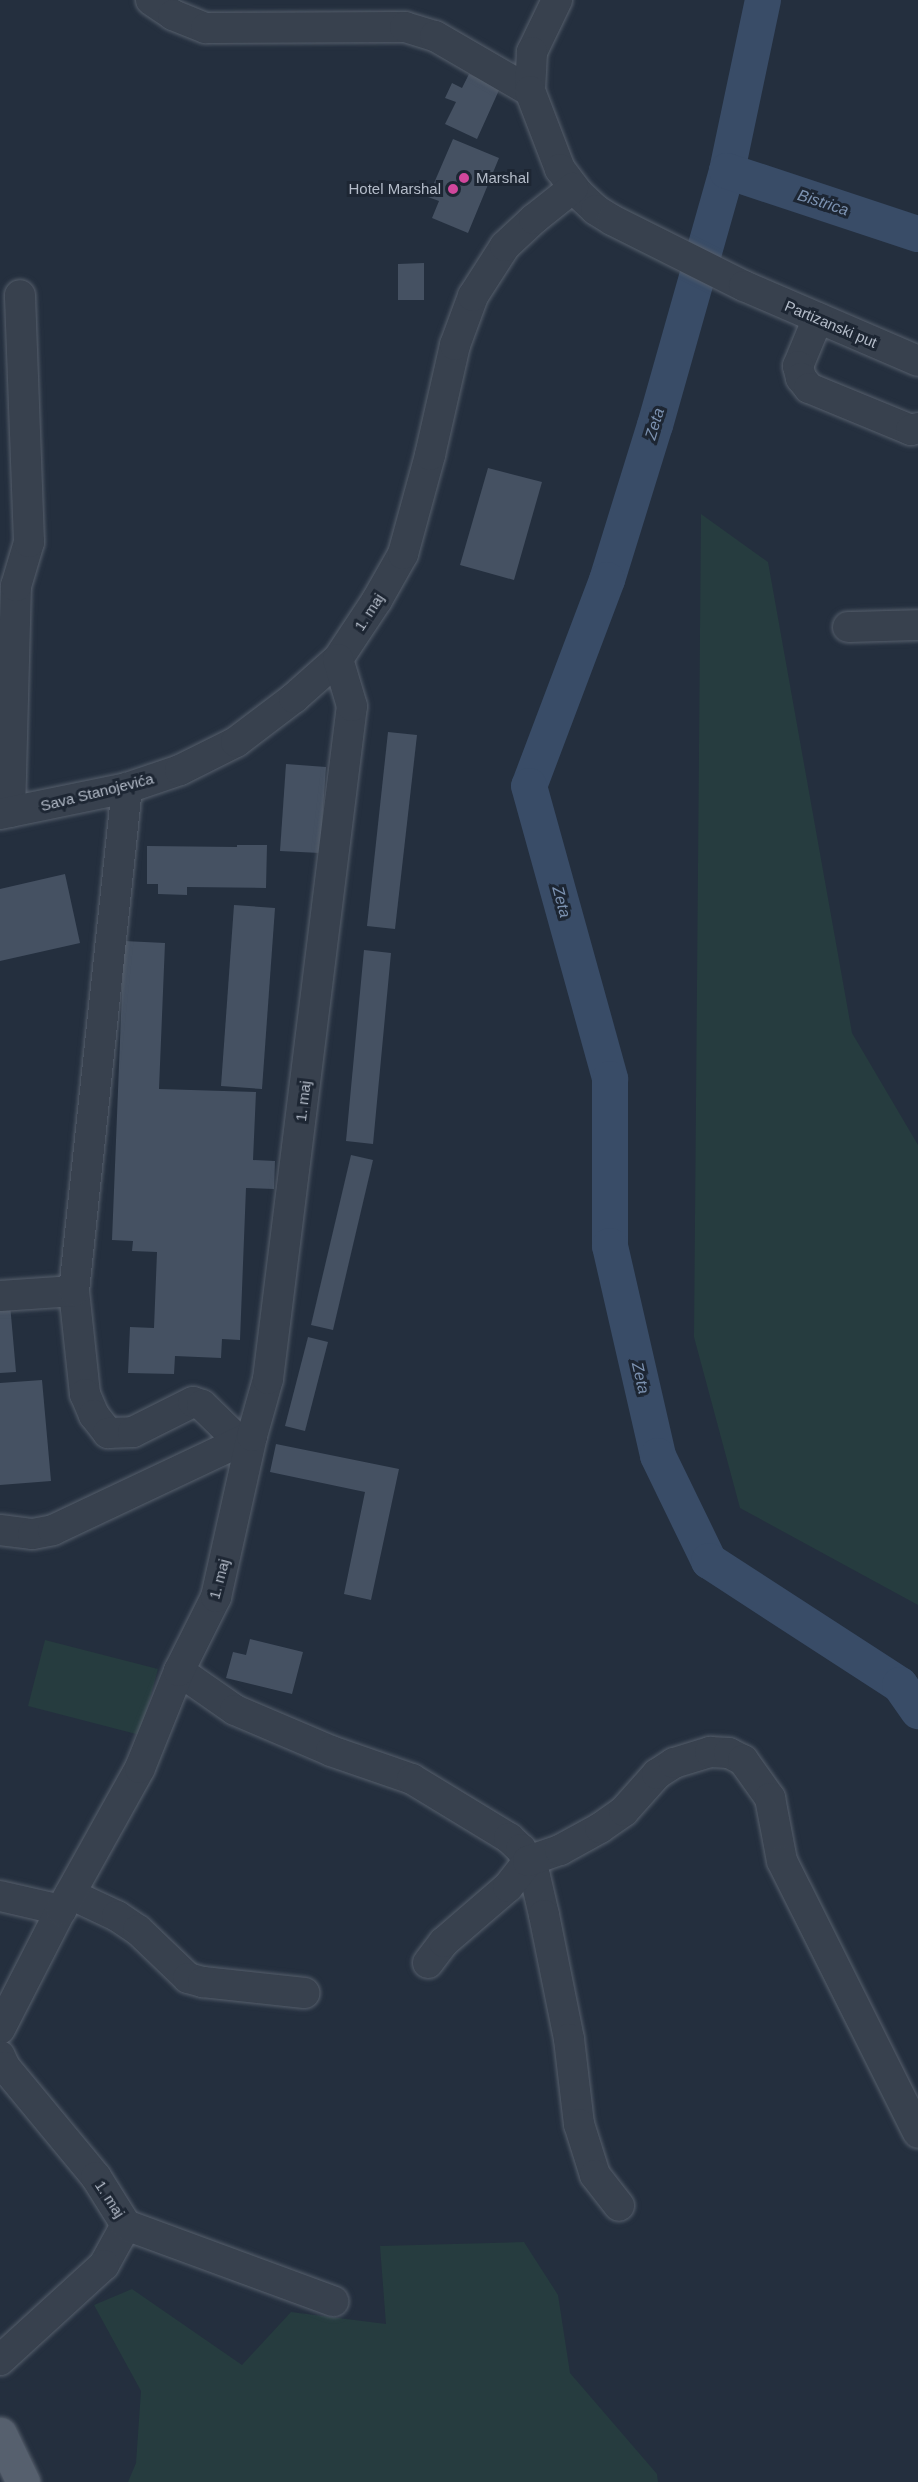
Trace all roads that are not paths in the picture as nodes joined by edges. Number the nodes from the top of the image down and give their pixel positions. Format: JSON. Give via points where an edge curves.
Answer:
{"nodes":[{"id":1,"x":151,"y":0,"type":"edge"},
{"id":2,"x":557,"y":0,"type":"edge"},
{"id":3,"x":530,"y":91,"type":"junction"},
{"id":4,"x":573,"y":188,"type":"junction"},
{"id":5,"x":20,"y":296,"type":"dead end"},
{"id":6,"x":818,"y":318,"type":"junction"},
{"id":7,"x":918,"y":361,"type":"edge"},
{"id":8,"x":918,"y":428,"type":"edge"},
{"id":9,"x":8,"y":586,"type":"edge"},
{"id":10,"x":918,"y":625,"type":"edge"},
{"id":11,"x":848,"y":627,"type":"dead end"},
{"id":12,"x":338,"y":659,"type":"junction"},
{"id":13,"x":127,"y":788,"type":"junction"},
{"id":14,"x":5,"y":813,"type":"edge"},
{"id":15,"x":74,"y":1291,"type":"junction"},
{"id":16,"x":0,"y":1296,"type":"edge"},
{"id":17,"x":246,"y":1439,"type":"junction"},
{"id":18,"x":0,"y":1530,"type":"edge"},
{"id":19,"x":179,"y":1671,"type":"junction"},
{"id":20,"x":528,"y":1861,"type":"junction"},
{"id":21,"x":0,"y":1896,"type":"edge"},
{"id":22,"x":65,"y":1902,"type":"junction"},
{"id":23,"x":428,"y":1964,"type":"dead end"},
{"id":24,"x":304,"y":1993,"type":"dead end"},
{"id":25,"x":0,"y":2029,"type":"edge"},
{"id":26,"x":1,"y":2062,"type":"edge"},
{"id":27,"x":918,"y":2133,"type":"edge"},
{"id":28,"x":619,"y":2206,"type":"dead end"},
{"id":29,"x":126,"y":2225,"type":"junction"},
{"id":30,"x":333,"y":2301,"type":"dead end"},
{"id":31,"x":0,"y":2360,"type":"edge"},
{"id":32,"x":0,"y":2434,"type":"edge"},
{"id":33,"x":23,"y":2482,"type":"edge"}],
"edges":[{"from":1,"to":3,"type":"street","via":[[172,15],[206,28],[405,27],[435,36]]},
{"from":2,"to":3,"type":"street","via":[[532,52]]},
{"from":3,"to":4,"type":"street","name":"Partizanski put","via":[[560,170]]},
{"from":4,"to":6,"type":"street","name":"Partizanski put","via":[[612,220]]},
{"from":4,"to":12,"type":"street","name":"1. maj","via":[[505,246],[473,296],[455,345],[403,554]]},
{"from":5,"to":9,"type":"street","via":[[29,542]]},
{"from":6,"to":7,"type":"street","name":"Partizanski put"},
{"from":6,"to":8,"type":"street","via":[[798,366],[809,387],[911,430]]},
{"from":9,"to":14,"type":"street"},
{"from":10,"to":11,"type":"street"},
{"from":12,"to":13,"type":"street","name":"Sava Stanojevića","via":[[236,742],[180,770]]},
{"from":12,"to":17,"type":"street","name":"1. maj","via":[[352,706],[268,1379]]},
{"from":13,"to":14,"type":"street","name":"Sava Stanojevića"},
{"from":13,"to":15,"type":"street"},
{"from":15,"to":16,"type":"street"},
{"from":15,"to":17,"type":"street","via":[[85,1394],[108,1433],[133,1432],[194,1402]]},
{"from":17,"to":18,"type":"street","via":[[53,1530],[33,1534]]},
{"from":17,"to":19,"type":"street","name":"1. maj","via":[[216,1597]]},
{"from":19,"to":20,"type":"street","via":[[235,1710],[331,1751],[412,1779],[509,1838]]},
{"from":19,"to":22,"type":"street","name":"1. maj","via":[[140,1768]]},
{"from":20,"to":23,"type":"street","via":[[508,1887],[444,1942]]},
{"from":20,"to":27,"type":"street","via":[[560,1850],[600,1828],[624,1811],[657,1774],[674,1763],[710,1752],[729,1753],[743,1760],[770,1798],[782,1861],[793,1886],[812,1916]]},
{"from":20,"to":28,"type":"street","via":[[544,1915],[569,2039],[579,2124],[595,2175]]},
{"from":21,"to":22,"type":"street"},
{"from":22,"to":24,"type":"street","via":[[117,1916],[138,1930],[188,1978]]},
{"from":22,"to":25,"type":"street","name":"1. maj"},
{"from":26,"to":29,"type":"street","name":"1. maj","via":[[96,2177]]},
{"from":29,"to":30,"type":"street"},
{"from":29,"to":31,"type":"street","name":"1. maj","via":[[104,2265]]},
{"from":32,"to":33,"type":"main road"}]}
